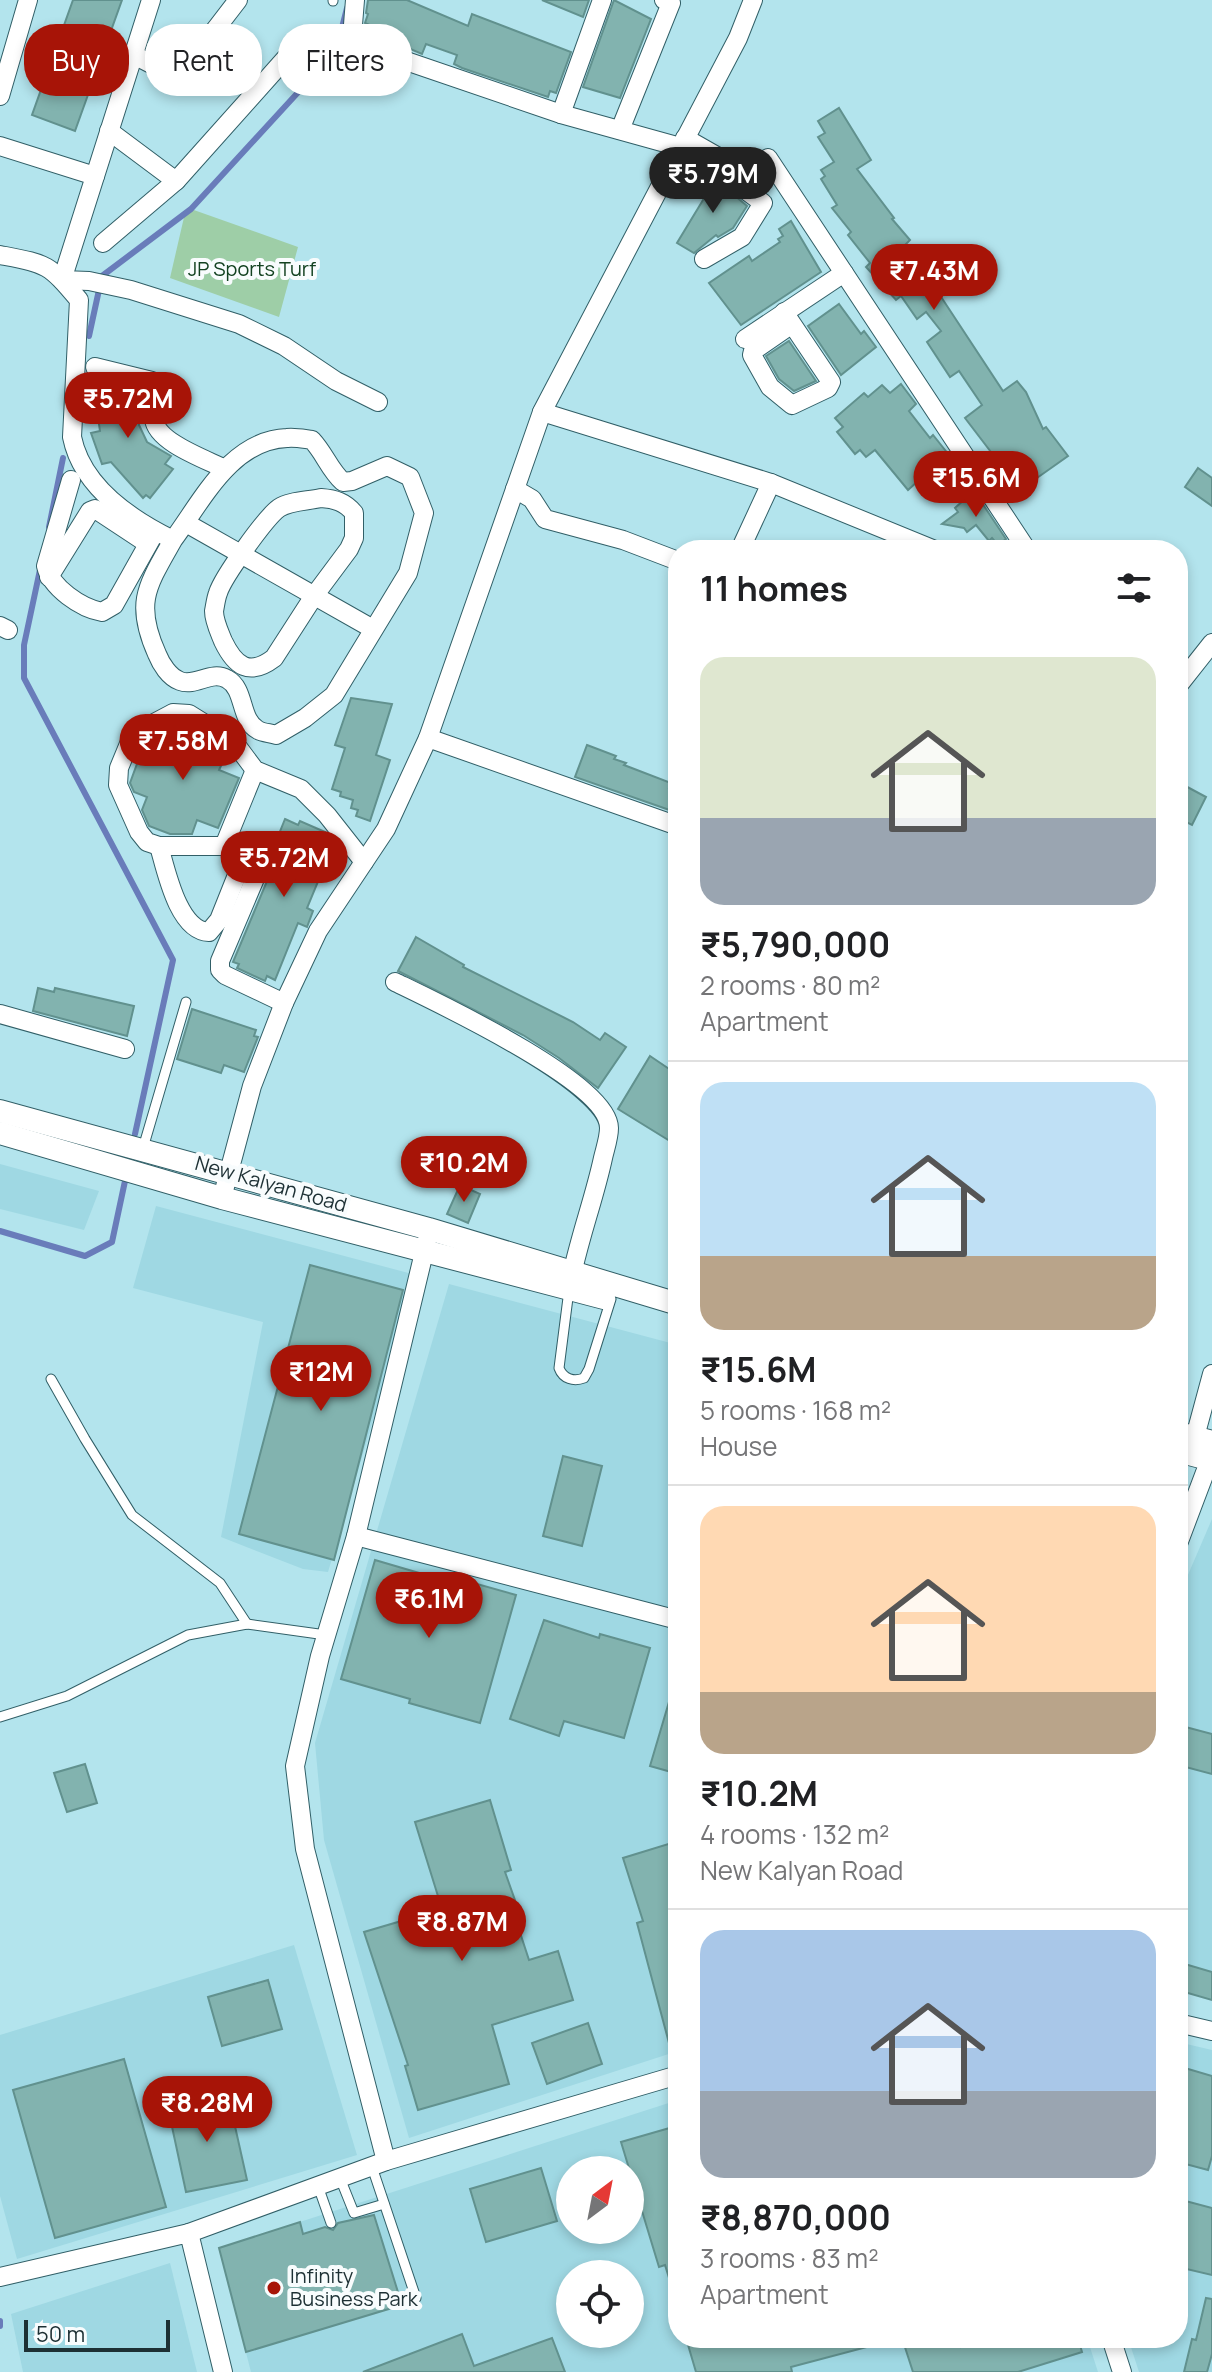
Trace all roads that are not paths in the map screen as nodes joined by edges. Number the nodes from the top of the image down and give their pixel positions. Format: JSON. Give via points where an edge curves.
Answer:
{"nodes":[{"id":1,"x":28,"y":0,"type":"edge"},
{"id":2,"x":151,"y":0,"type":"edge"},
{"id":3,"x":238,"y":0,"type":"edge"},
{"id":4,"x":355,"y":0,"type":"edge"},
{"id":5,"x":602,"y":0,"type":"edge"},
{"id":6,"x":664,"y":0,"type":"edge"},
{"id":7,"x":753,"y":0,"type":"edge"},
{"id":8,"x":134,"y":55,"type":"junction"},
{"id":9,"x":278,"y":67,"type":"edge"},
{"id":10,"x":0,"y":96,"type":"edge"},
{"id":11,"x":561,"y":114,"type":"junction"},
{"id":12,"x":620,"y":130,"type":"junction"},
{"id":13,"x":109,"y":131,"type":"junction"},
{"id":14,"x":682,"y":142,"type":"junction"},
{"id":15,"x":0,"y":146,"type":"edge"},
{"id":16,"x":768,"y":158,"type":"dead end"},
{"id":17,"x":95,"y":176,"type":"junction"},
{"id":18,"x":176,"y":181,"type":"junction"},
{"id":19,"x":103,"y":243,"type":"dead end"},
{"id":20,"x":0,"y":255,"type":"edge"},
{"id":21,"x":704,"y":259,"type":"dead end"},
{"id":22,"x":844,"y":273,"type":"junction"},
{"id":23,"x":62,"y":280,"type":"junction"},
{"id":24,"x":788,"y":318,"type":"junction"},
{"id":25,"x":745,"y":339,"type":"dead end"},
{"id":26,"x":95,"y":367,"type":"dead end"},
{"id":27,"x":378,"y":402,"type":"dead end"},
{"id":28,"x":542,"y":412,"type":"junction"},
{"id":29,"x":225,"y":469,"type":"junction"},
{"id":30,"x":71,"y":480,"type":"dead end"},
{"id":31,"x":343,"y":482,"type":"junction"},
{"id":32,"x":771,"y":483,"type":"junction"},
{"id":33,"x":515,"y":489,"type":"junction"},
{"id":34,"x":334,"y":499,"type":"junction"},
{"id":35,"x":186,"y":523,"type":"junction"},
{"id":36,"x":152,"y":538,"type":"junction"},
{"id":37,"x":173,"y":540,"type":"junction"},
{"id":38,"x":745,"y":540,"type":"edge"},
{"id":39,"x":911,"y":540,"type":"edge"},
{"id":40,"x":1020,"y":540,"type":"edge"},
{"id":41,"x":242,"y":556,"type":"junction"},
{"id":42,"x":668,"y":557,"type":"edge"},
{"id":43,"x":49,"y":577,"type":"junction"},
{"id":44,"x":314,"y":596,"type":"junction"},
{"id":45,"x":373,"y":629,"type":"junction"},
{"id":46,"x":1212,"y":643,"type":"edge"},
{"id":47,"x":1188,"y":668,"type":"edge"},
{"id":48,"x":232,"y":671,"type":"junction"},
{"id":49,"x":428,"y":738,"type":"junction"},
{"id":50,"x":255,"y":770,"type":"junction"},
{"id":51,"x":668,"y":822,"type":"edge"},
{"id":52,"x":159,"y":846,"type":"junction"},
{"id":53,"x":224,"y":846,"type":"junction"},
{"id":54,"x":245,"y":855,"type":"junction"},
{"id":55,"x":364,"y":862,"type":"junction"},
{"id":56,"x":395,"y":982,"type":"dead end"},
{"id":57,"x":186,"y":1002,"type":"dead end"},
{"id":58,"x":284,"y":1003,"type":"junction"},
{"id":59,"x":0,"y":1014,"type":"edge"},
{"id":60,"x":125,"y":1049,"type":"dead end"},
{"id":61,"x":0,"y":1111,"type":"edge"},
{"id":62,"x":0,"y":1133,"type":"edge"},
{"id":63,"x":143,"y":1149,"type":"junction"},
{"id":64,"x":228,"y":1172,"type":"junction"},
{"id":65,"x":222,"y":1198,"type":"junction"},
{"id":66,"x":427,"y":1240,"type":"junction"},
{"id":67,"x":571,"y":1280,"type":"junction"},
{"id":68,"x":611,"y":1299,"type":"junction"},
{"id":69,"x":668,"y":1302,"type":"edge"},
{"id":70,"x":668,"y":1315,"type":"edge"},
{"id":71,"x":1212,"y":1374,"type":"edge"},
{"id":72,"x":51,"y":1379,"type":"dead end"},
{"id":73,"x":1198,"y":1449,"type":"edge"},
{"id":74,"x":1188,"y":1496,"type":"edge"},
{"id":75,"x":356,"y":1536,"type":"junction"},
{"id":76,"x":668,"y":1617,"type":"edge"},
{"id":77,"x":247,"y":1624,"type":"junction"},
{"id":78,"x":326,"y":1635,"type":"junction"},
{"id":79,"x":0,"y":1717,"type":"edge"},
{"id":80,"x":1188,"y":2025,"type":"edge"},
{"id":81,"x":1212,"y":2031,"type":"edge"},
{"id":82,"x":668,"y":2078,"type":"edge"},
{"id":83,"x":379,"y":2164,"type":"junction"},
{"id":84,"x":340,"y":2178,"type":"junction"},
{"id":85,"x":318,"y":2186,"type":"junction"},
{"id":86,"x":384,"y":2204,"type":"junction"},
{"id":87,"x":331,"y":2223,"type":"dead end"},
{"id":88,"x":189,"y":2233,"type":"junction"},
{"id":89,"x":0,"y":2277,"type":"edge"},
{"id":90,"x":416,"y":2298,"type":"dead end"},
{"id":91,"x":1114,"y":2348,"type":"edge"},
{"id":92,"x":223,"y":2372,"type":"edge"},
{"id":93,"x":1122,"y":2372,"type":"edge"}],
"edges":[{"from":1,"to":10,"type":"street"},
{"from":2,"to":8,"type":"street"},
{"from":3,"to":8,"type":"street","via":[[176,73]]},
{"from":4,"to":11,"type":"street","via":[[352,37]]},
{"from":5,"to":11,"type":"street"},
{"from":6,"to":12,"type":"street","via":[[671,3]]},
{"from":7,"to":14,"type":"street"},
{"from":8,"to":13,"type":"street"},
{"from":9,"to":18,"type":"street"},
{"from":11,"to":12,"type":"street"},
{"from":12,"to":14,"type":"street"},
{"from":13,"to":17,"type":"street"},
{"from":13,"to":18,"type":"street"},
{"from":14,"to":21,"type":"street","via":[[743,171],[744,189],[763,203],[741,239]]},
{"from":14,"to":28,"type":"street"},
{"from":15,"to":17,"type":"street"},
{"from":16,"to":22,"type":"street"},
{"from":17,"to":23,"type":"street"},
{"from":18,"to":19,"type":"street"},
{"from":20,"to":23,"type":"street","via":[[41,263]]},
{"from":22,"to":24,"type":"street"},
{"from":22,"to":40,"type":"street"},
{"from":23,"to":27,"type":"street","via":[[115,286],[239,324]]},
{"from":23,"to":36,"type":"street","via":[[79,300],[74,447],[97,487]]},
{"from":24,"to":24,"type":"street","via":[[831,384],[795,405],[770,387],[752,355]]},
{"from":24,"to":25,"type":"street"},
{"from":26,"to":29,"type":"street","via":[[152,381],[154,423],[164,438]]},
{"from":28,"to":32,"type":"street"},
{"from":28,"to":33,"type":"street"},
{"from":29,"to":31,"type":"street","via":[[265,443],[312,440]]},
{"from":29,"to":35,"type":"street"},
{"from":30,"to":43,"type":"street","via":[[48,555]]},
{"from":31,"to":34,"type":"street"},
{"from":31,"to":45,"type":"street","via":[[387,466],[410,477],[424,513],[408,573]]},
{"from":32,"to":38,"type":"street"},
{"from":32,"to":39,"type":"street"},
{"from":33,"to":42,"type":"street","via":[[532,499],[545,519]]},
{"from":33,"to":49,"type":"street"},
{"from":34,"to":41,"type":"street","via":[[282,505]]},
{"from":34,"to":44,"type":"street","via":[[354,513],[354,538]]},
{"from":35,"to":37,"type":"street"},
{"from":35,"to":41,"type":"street"},
{"from":36,"to":37,"type":"street"},
{"from":36,"to":43,"type":"street","via":[[95,509]]},
{"from":36,"to":43,"type":"street","via":[[109,610],[92,610]]},
{"from":37,"to":48,"type":"street","via":[[147,591],[145,629],[162,666],[178,681]]},
{"from":41,"to":44,"type":"street"},
{"from":41,"to":48,"type":"street","via":[[218,592],[214,614]]},
{"from":44,"to":45,"type":"street"},
{"from":44,"to":48,"type":"street","via":[[274,658],[264,666]]},
{"from":45,"to":48,"type":"street","via":[[334,695],[276,735],[257,730],[248,719]]},
{"from":46,"to":47,"type":"street"},
{"from":49,"to":51,"type":"street"},
{"from":49,"to":55,"type":"street","via":[[386,829]]},
{"from":50,"to":52,"type":"street","via":[[234,742],[189,714],[173,713],[139,731],[119,768],[118,785],[139,832]]},
{"from":50,"to":53,"type":"street"},
{"from":50,"to":55,"type":"street","via":[[301,789]]},
{"from":52,"to":53,"type":"street"},
{"from":52,"to":54,"type":"street","via":[[175,900],[192,925],[209,932]]},
{"from":53,"to":54,"type":"street"},
{"from":54,"to":58,"type":"street","via":[[259,869],[220,970]]},
{"from":55,"to":58,"type":"street","via":[[318,931]]},
{"from":56,"to":67,"type":"street","via":[[480,1024],[572,1080],[604,1110],[609,1127]]},
{"from":57,"to":63,"type":"lane"},
{"from":58,"to":64,"type":"street","via":[[252,1086]]},
{"from":59,"to":60,"type":"street"},
{"from":61,"to":63,"type":"street","name":"New Kalyan Road"},
{"from":62,"to":65,"type":"street","name":"New Kalyan Road"},
{"from":63,"to":64,"type":"street","name":"New Kalyan Road"},
{"from":64,"to":65,"type":"street"},
{"from":64,"to":66,"type":"street","name":"New Kalyan Road"},
{"from":65,"to":66,"type":"street","name":"New Kalyan Road"},
{"from":66,"to":67,"type":"street","name":"New Kalyan Road"},
{"from":66,"to":75,"type":"street"},
{"from":67,"to":68,"type":"street","name":"New Kalyan Road"},
{"from":67,"to":68,"type":"lane","via":[[559,1360],[561,1372],[570,1379],[586,1375]]},
{"from":67,"to":69,"type":"street","name":"New Kalyan Road"},
{"from":68,"to":70,"type":"street","name":"New Kalyan Road"},
{"from":71,"to":73,"type":"street"},
{"from":72,"to":77,"type":"lane","via":[[132,1515],[220,1583]]},
{"from":73,"to":74,"type":"street"},
{"from":75,"to":76,"type":"street"},
{"from":75,"to":78,"type":"street"},
{"from":77,"to":78,"type":"lane"},
{"from":77,"to":79,"type":"lane","via":[[188,1635],[67,1696]]},
{"from":78,"to":83,"type":"street","via":[[295,1766],[305,1849]]},
{"from":80,"to":81,"type":"street"},
{"from":82,"to":83,"type":"street"},
{"from":83,"to":84,"type":"street"},
{"from":83,"to":86,"type":"lane"},
{"from":84,"to":85,"type":"street"},
{"from":84,"to":86,"type":"lane","via":[[352,2212]]},
{"from":85,"to":87,"type":"lane"},
{"from":85,"to":88,"type":"street"},
{"from":86,"to":90,"type":"lane"},
{"from":88,"to":89,"type":"street"},
{"from":88,"to":92,"type":"street"},
{"from":91,"to":93,"type":"street"}]}
